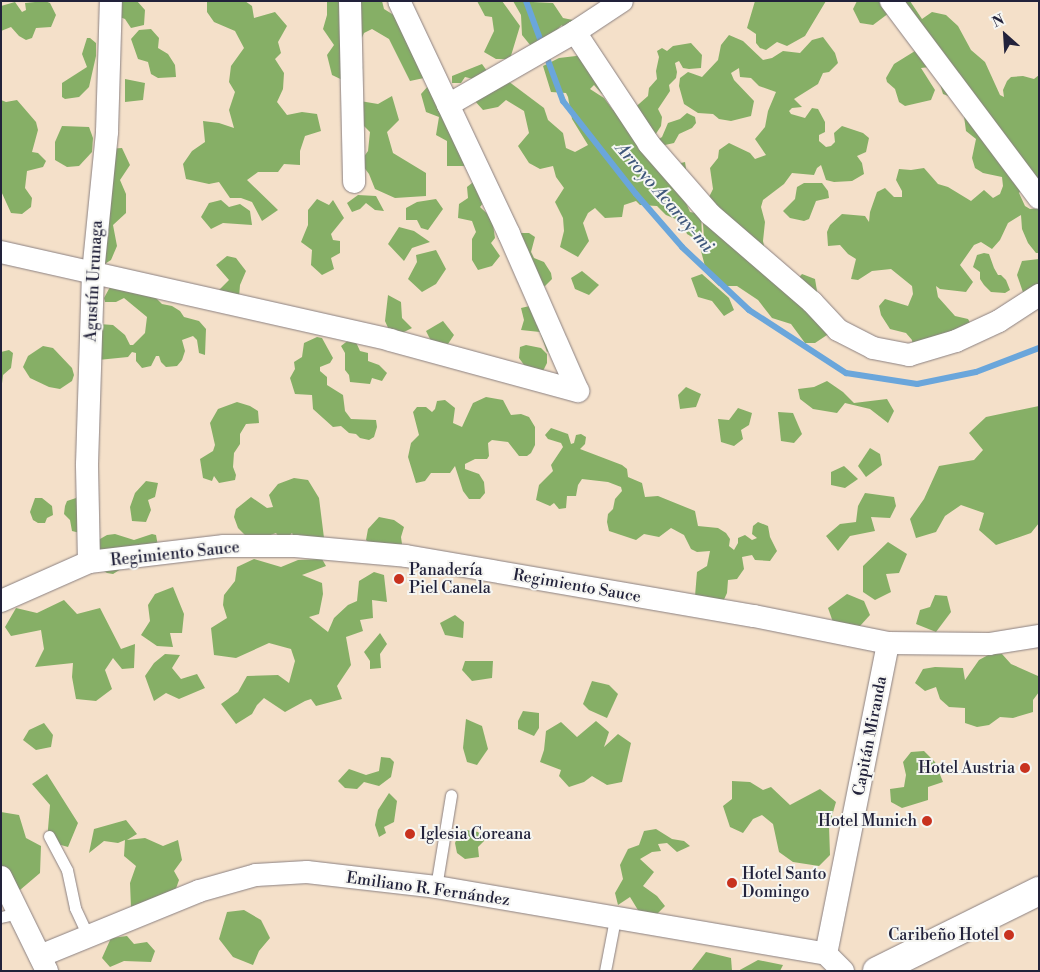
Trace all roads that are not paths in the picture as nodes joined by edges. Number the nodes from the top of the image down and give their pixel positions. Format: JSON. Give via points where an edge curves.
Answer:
{"nodes":[{"id":1,"x":111,"y":1,"type":"edge"},
{"id":2,"x":350,"y":1,"type":"edge"},
{"id":3,"x":399,"y":1,"type":"edge"},
{"id":4,"x":622,"y":1,"type":"edge"},
{"id":5,"x":891,"y":1,"type":"edge"},
{"id":6,"x":566,"y":36,"type":"junction"},
{"id":7,"x":448,"y":104,"type":"junction"},
{"id":8,"x":354,"y":182,"type":"dead end"},
{"id":9,"x":1039,"y":198,"type":"edge"},
{"id":10,"x":1,"y":252,"type":"edge"},
{"id":11,"x":92,"y":272,"type":"junction"},
{"id":12,"x":1039,"y":295,"type":"edge"},
{"id":13,"x":89,"y":562,"type":"junction"},
{"id":14,"x":1,"y":601,"type":"edge"},
{"id":15,"x":1039,"y":636,"type":"edge"},
{"id":16,"x":888,"y":643,"type":"junction"},
{"id":17,"x":451,"y":795,"type":"dead end"},
{"id":18,"x":49,"y":836,"type":"dead end"},
{"id":19,"x":1,"y":877,"type":"edge"},
{"id":20,"x":436,"y":887,"type":"junction"},
{"id":21,"x":1039,"y":891,"type":"edge"},
{"id":22,"x":10,"y":915,"type":"edge"},
{"id":23,"x":615,"y":919,"type":"junction"},
{"id":24,"x":88,"y":936,"type":"junction"},
{"id":25,"x":826,"y":954,"type":"junction"},
{"id":26,"x":44,"y":964,"type":"edge"},
{"id":27,"x":605,"y":971,"type":"edge"},
{"id":28,"x":843,"y":971,"type":"edge"},
{"id":29,"x":877,"y":971,"type":"edge"}],
"edges":[{"from":1,"to":11,"type":"street","name":"Agustín Urunaga","via":[[107,132]]},
{"from":2,"to":8,"type":"street"},
{"from":3,"to":7,"type":"street"},
{"from":4,"to":6,"type":"street"},
{"from":5,"to":9,"type":"street"},
{"from":6,"to":7,"type":"street"},
{"from":6,"to":12,"type":"street","via":[[655,151],[710,214],[812,302],[838,330],[872,348],[909,355],[956,341],[999,321]]},
{"from":7,"to":11,"type":"street","via":[[578,391],[390,340]]},
{"from":10,"to":11,"type":"street"},
{"from":11,"to":13,"type":"street","name":"Agustín Urunaga","via":[[87,464]]},
{"from":13,"to":14,"type":"street","name":"Regimiento Sauce"},
{"from":13,"to":16,"type":"street","name":"Regimiento Sauce","via":[[224,546],[296,546],[406,556],[754,616]]},
{"from":15,"to":16,"type":"street","name":"Regimiento Sauce","via":[[989,644]]},
{"from":16,"to":25,"type":"street","name":"Capitán Miranda"},
{"from":17,"to":20,"type":"lane"},
{"from":18,"to":24,"type":"lane","via":[[67,870],[76,908]]},
{"from":19,"to":22,"type":"street"},
{"from":20,"to":23,"type":"street","name":"Emiliano R. Fernández"},
{"from":20,"to":24,"type":"street","name":"Emiliano R. Fernández","via":[[307,872],[256,875],[199,891]]},
{"from":21,"to":29,"type":"street"},
{"from":22,"to":26,"type":"street"},
{"from":23,"to":25,"type":"street","name":"Emiliano R. Fernández"},
{"from":23,"to":27,"type":"lane"},
{"from":24,"to":26,"type":"street","name":"Emiliano R. Fernández"},
{"from":25,"to":28,"type":"street"}]}
